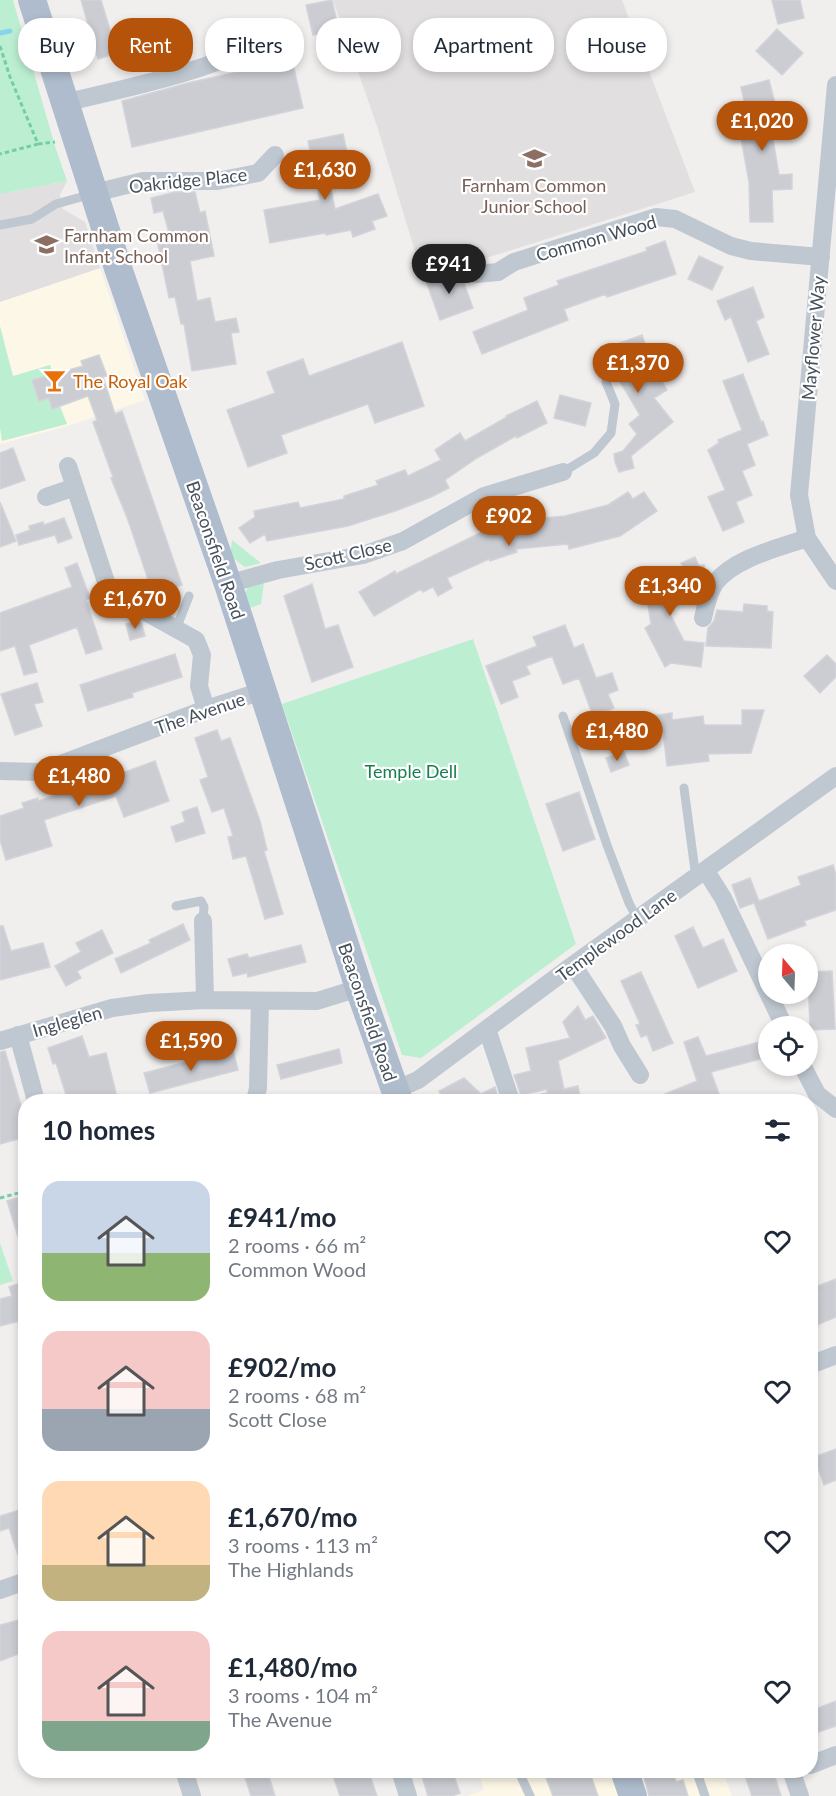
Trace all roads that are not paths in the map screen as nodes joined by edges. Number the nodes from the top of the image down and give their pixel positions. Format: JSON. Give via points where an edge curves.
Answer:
{"nodes":[{"id":1,"x":32,"y":0,"type":"edge"},
{"id":2,"x":205,"y":67,"type":"edge"},
{"id":3,"x":836,"y":85,"type":"edge"},
{"id":4,"x":64,"y":103,"type":"junction"},
{"id":5,"x":275,"y":155,"type":"dead end"},
{"id":6,"x":94,"y":193,"type":"junction"},
{"id":7,"x":0,"y":225,"type":"edge"},
{"id":8,"x":820,"y":257,"type":"junction"},
{"id":9,"x":476,"y":274,"type":"dead end"},
{"id":10,"x":606,"y":382,"type":"dead end"},
{"id":11,"x":68,"y":466,"type":"dead end"},
{"id":12,"x":563,"y":472,"type":"joint"},
{"id":13,"x":75,"y":487,"type":"junction"},
{"id":14,"x":46,"y":497,"type":"dead end"},
{"id":15,"x":807,"y":538,"type":"junction"},
{"id":16,"x":836,"y":581,"type":"edge"},
{"id":17,"x":228,"y":584,"type":"junction"},
{"id":18,"x":189,"y":596,"type":"dead end"},
{"id":19,"x":704,"y":618,"type":"dead end"},
{"id":20,"x":176,"y":629,"type":"junction"},
{"id":21,"x":262,"y":691,"type":"junction"},
{"id":22,"x":206,"y":709,"type":"junction"},
{"id":23,"x":563,"y":716,"type":"dead end"},
{"id":24,"x":0,"y":771,"type":"edge"},
{"id":25,"x":836,"y":776,"type":"edge"},
{"id":26,"x":684,"y":788,"type":"dead end"},
{"id":27,"x":701,"y":874,"type":"junction"},
{"id":28,"x":176,"y":906,"type":"dead end"},
{"id":29,"x":638,"y":920,"type":"junction"},
{"id":30,"x":203,"y":921,"type":"joint"},
{"id":31,"x":573,"y":965,"type":"junction"},
{"id":32,"x":359,"y":988,"type":"junction"},
{"id":33,"x":205,"y":1000,"type":"junction"},
{"id":34,"x":260,"y":1001,"type":"junction"},
{"id":35,"x":779,"y":1016,"type":"edge"},
{"id":36,"x":487,"y":1029,"type":"junction"},
{"id":37,"x":18,"y":1035,"type":"junction"},
{"id":38,"x":0,"y":1041,"type":"edge"},
{"id":39,"x":640,"y":1075,"type":"dead end"},
{"id":40,"x":808,"y":1076,"type":"edge"},
{"id":41,"x":34,"y":1094,"type":"edge"},
{"id":42,"x":257,"y":1094,"type":"edge"},
{"id":43,"x":396,"y":1094,"type":"edge"},
{"id":44,"x":400,"y":1094,"type":"edge"},
{"id":45,"x":509,"y":1094,"type":"edge"},
{"id":46,"x":817,"y":1094,"type":"edge"},
{"id":47,"x":818,"y":1095,"type":"edge"},
{"id":48,"x":836,"y":1109,"type":"edge"},
{"id":49,"x":836,"y":1355,"type":"edge"},
{"id":50,"x":818,"y":1362,"type":"edge"},
{"id":51,"x":18,"y":1584,"type":"edge"},
{"id":52,"x":0,"y":1590,"type":"edge"},
{"id":53,"x":836,"y":1755,"type":"edge"},
{"id":54,"x":818,"y":1762,"type":"edge"},
{"id":55,"x":186,"y":1778,"type":"edge"},
{"id":56,"x":402,"y":1778,"type":"edge"},
{"id":57,"x":522,"y":1778,"type":"edge"},
{"id":58,"x":627,"y":1778,"type":"edge"},
{"id":59,"x":699,"y":1778,"type":"edge"},
{"id":60,"x":795,"y":1778,"type":"edge"},
{"id":61,"x":192,"y":1796,"type":"edge"},
{"id":62,"x":408,"y":1796,"type":"edge"},
{"id":63,"x":530,"y":1796,"type":"edge"},
{"id":64,"x":633,"y":1796,"type":"edge"},
{"id":65,"x":705,"y":1796,"type":"edge"},
{"id":66,"x":800,"y":1796,"type":"edge"}],
"edges":[{"from":1,"to":4,"type":"main road","name":"Beaconsfield Road"},
{"from":2,"to":4,"type":"street"},
{"from":3,"to":8,"type":"street","name":"Mayflower Way"},
{"from":4,"to":6,"type":"main road","name":"Beaconsfield Road"},
{"from":5,"to":6,"type":"street","name":"Oakridge Place","via":[[258,173],[217,181],[144,181]]},
{"from":6,"to":7,"type":"lane","via":[[56,204],[32,219]]},
{"from":6,"to":17,"type":"main road","name":"Beaconsfield Road"},
{"from":8,"to":9,"type":"street","name":"Common Wood","via":[[751,251],[731,246],[675,219],[656,217],[514,262],[498,272]]},
{"from":8,"to":15,"type":"street","name":"Mayflower Way","via":[[799,495]]},
{"from":10,"to":12,"type":"lane","via":[[615,404],[611,433],[594,453]]},
{"from":11,"to":13,"type":"street"},
{"from":12,"to":17,"type":"street","name":"Scott Close","via":[[484,496],[403,541],[363,555],[278,570]]},
{"from":13,"to":14,"type":"street"},
{"from":13,"to":20,"type":"street","via":[[108,588]]},
{"from":15,"to":16,"type":"street","name":"Mayflower Way"},
{"from":15,"to":19,"type":"street","via":[[744,561],[724,573],[711,589]]},
{"from":17,"to":21,"type":"main road","name":"Beaconsfield Road"},
{"from":18,"to":20,"type":"lane"},
{"from":20,"to":22,"type":"street","via":[[196,640],[202,655],[199,686]]},
{"from":21,"to":22,"type":"street","name":"The Avenue"},
{"from":21,"to":32,"type":"main road","name":"Beaconsfield Road"},
{"from":22,"to":24,"type":"street","name":"The Avenue","via":[[40,772]]},
{"from":23,"to":29,"type":"lane"},
{"from":25,"to":27,"type":"street","name":"Templewood Lane"},
{"from":26,"to":27,"type":"lane"},
{"from":27,"to":29,"type":"street","name":"Templewood Lane"},
{"from":27,"to":35,"type":"street","via":[[723,898]]},
{"from":28,"to":30,"type":"lane","via":[[201,901]]},
{"from":29,"to":31,"type":"street","name":"Templewood Lane"},
{"from":30,"to":33,"type":"street"},
{"from":31,"to":36,"type":"street","name":"Templewood Lane"},
{"from":31,"to":39,"type":"street"},
{"from":32,"to":34,"type":"street","name":"Ingleglen","via":[[317,1001]]},
{"from":32,"to":43,"type":"main road","name":"Beaconsfield Road"},
{"from":33,"to":34,"type":"street","name":"Ingleglen"},
{"from":33,"to":37,"type":"street","name":"Ingleglen","via":[[112,1008]]},
{"from":34,"to":42,"type":"street"},
{"from":36,"to":44,"type":"street","name":"Templewood Lane"},
{"from":36,"to":45,"type":"street"},
{"from":37,"to":38,"type":"street","name":"Ingleglen"},
{"from":37,"to":41,"type":"street","name":"Ingleglen"},
{"from":40,"to":46,"type":"street"},
{"from":47,"to":48,"type":"street"},
{"from":49,"to":50,"type":"street"},
{"from":51,"to":52,"type":"street"},
{"from":53,"to":54,"type":"street"},
{"from":55,"to":61,"type":"street"},
{"from":56,"to":62,"type":"street"},
{"from":57,"to":63,"type":"lane"},
{"from":58,"to":64,"type":"main road"},
{"from":59,"to":65,"type":"lane"},
{"from":60,"to":66,"type":"street"}]}
